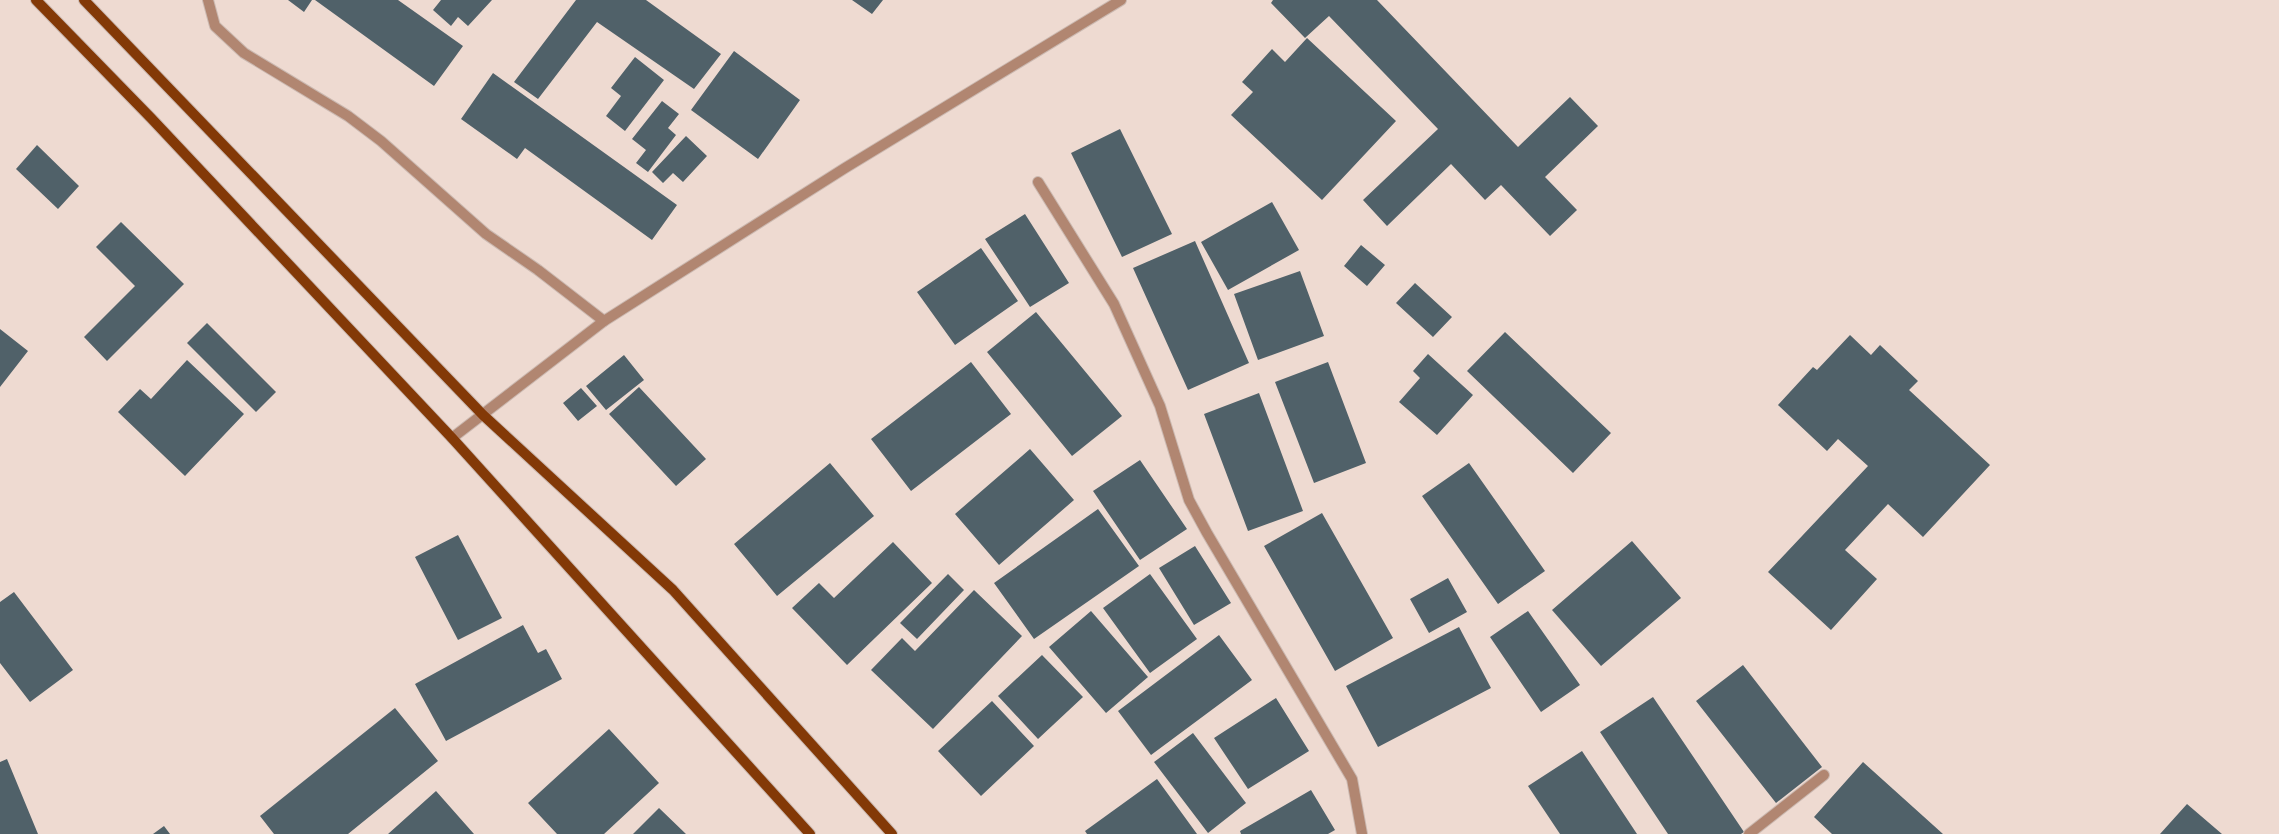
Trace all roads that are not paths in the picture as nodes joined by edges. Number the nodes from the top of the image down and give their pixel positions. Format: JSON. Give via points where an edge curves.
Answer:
{"nodes":[{"id":1,"x":36,"y":0,"type":"edge"},
{"id":2,"x":84,"y":0,"type":"edge"},
{"id":3,"x":208,"y":0,"type":"edge"},
{"id":4,"x":1121,"y":0,"type":"edge"},
{"id":5,"x":1038,"y":182,"type":"dead end"},
{"id":6,"x":604,"y":321,"type":"junction"},
{"id":7,"x":483,"y":415,"type":"junction"},
{"id":8,"x":452,"y":438,"type":"junction"},
{"id":9,"x":1824,"y":775,"type":"dead end"},
{"id":10,"x":810,"y":834,"type":"edge"},
{"id":11,"x":892,"y":834,"type":"edge"},
{"id":12,"x":1362,"y":834,"type":"edge"},
{"id":13,"x":1749,"y":834,"type":"edge"}],
"edges":[{"from":1,"to":8,"type":"main road","via":[[151,118]]},
{"from":2,"to":7,"type":"main road"},
{"from":3,"to":6,"type":"street","via":[[215,26],[244,52],[348,116],[381,141],[486,234]]},
{"from":4,"to":6,"type":"street","via":[[845,168]]},
{"from":5,"to":12,"type":"street","via":[[1114,304],[1160,406],[1189,500],[1352,779]]},
{"from":6,"to":7,"type":"street"},
{"from":7,"to":8,"type":"street"},
{"from":7,"to":11,"type":"main road","via":[[673,590]]},
{"from":8,"to":10,"type":"main road"},
{"from":9,"to":13,"type":"street"}]}
